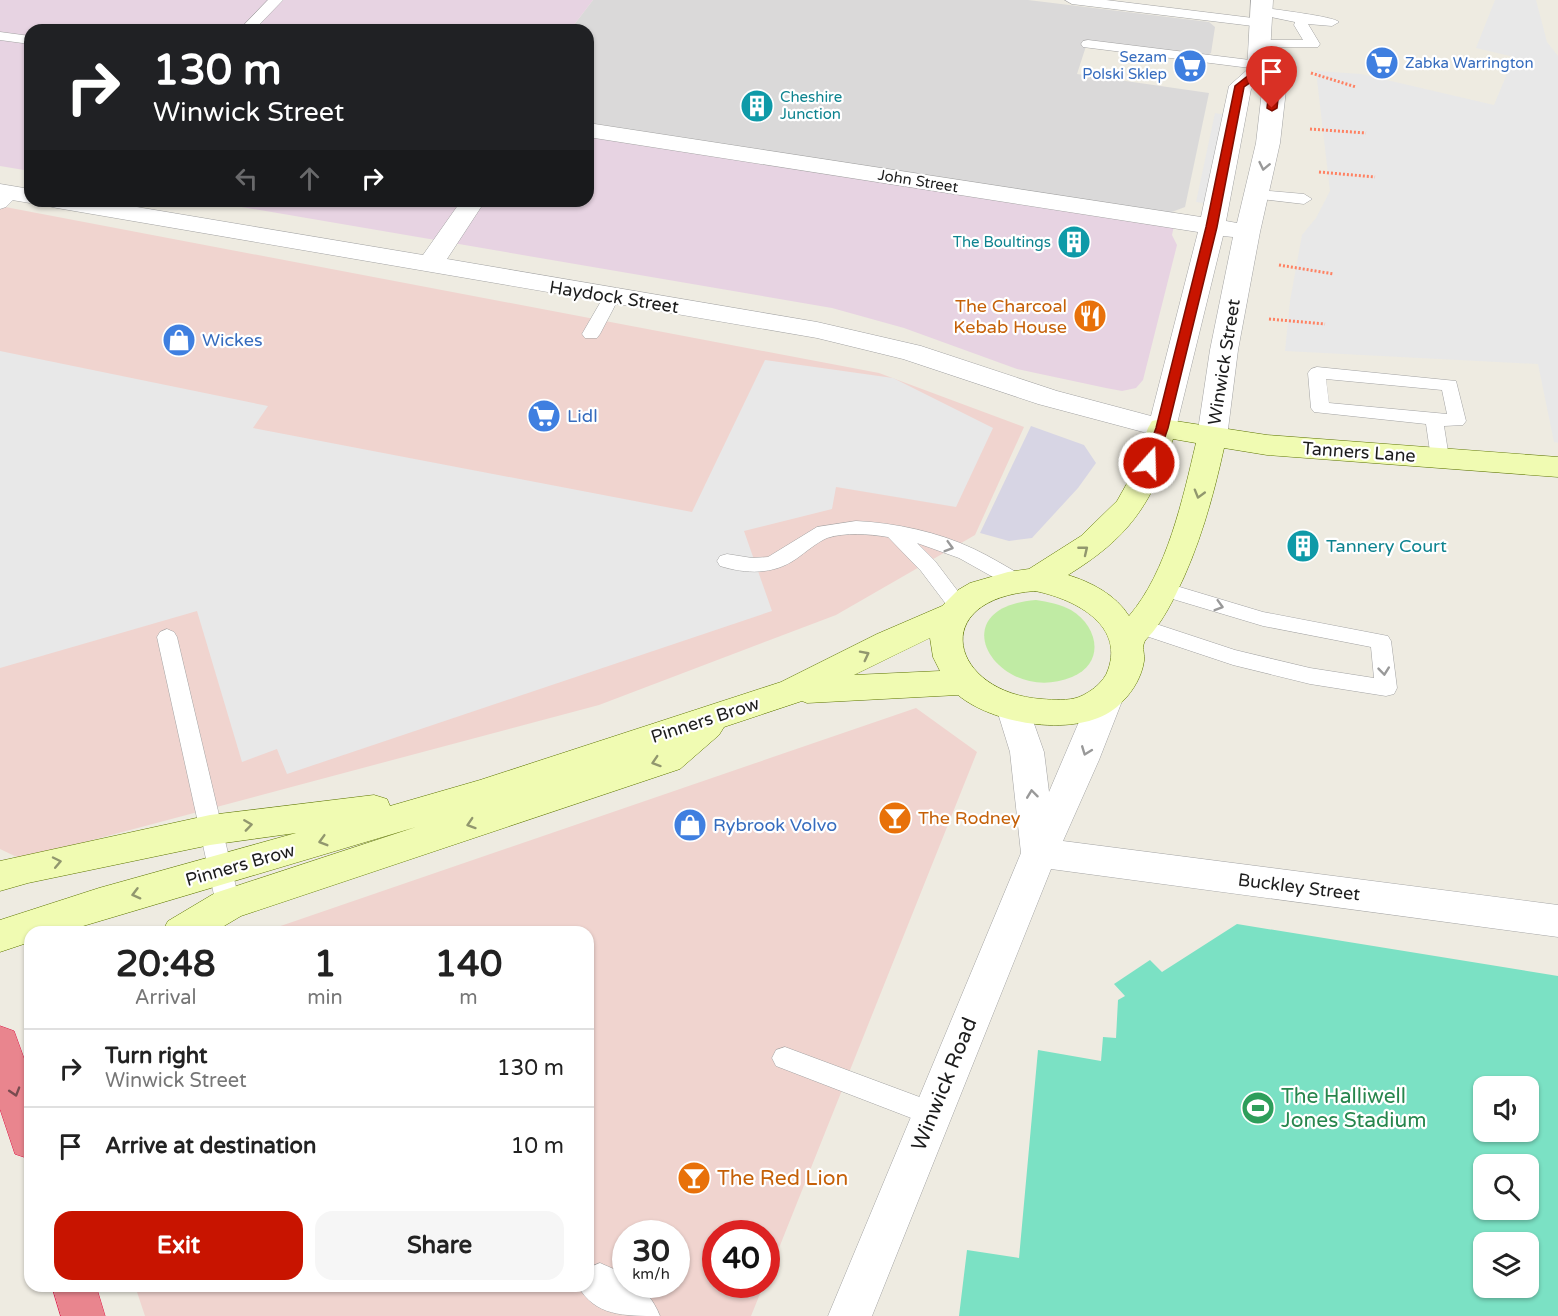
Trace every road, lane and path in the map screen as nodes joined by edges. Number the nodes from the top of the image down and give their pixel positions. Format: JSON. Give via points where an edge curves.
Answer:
{"nodes":[{"id":1,"x":276,"y":0,"type":"edge"},
{"id":2,"x":1072,"y":0,"type":"edge"},
{"id":3,"x":1303,"y":19,"type":"junction"},
{"id":4,"x":1332,"y":22,"type":"dead end"},
{"id":5,"x":252,"y":24,"type":"edge"},
{"id":6,"x":0,"y":36,"type":"edge"},
{"id":7,"x":1260,"y":36,"type":"edge"},
{"id":8,"x":24,"y":39,"type":"edge"},
{"id":9,"x":1088,"y":44,"type":"dead end"},
{"id":10,"x":1306,"y":72,"type":"dead end"},
{"id":11,"x":1356,"y":87,"type":"dead end"},
{"id":12,"x":1310,"y":129,"type":"dead end"},
{"id":13,"x":594,"y":131,"type":"edge"},
{"id":14,"x":1366,"y":133,"type":"dead end"},
{"id":15,"x":1315,"y":172,"type":"dead end"},
{"id":16,"x":1375,"y":177,"type":"dead end"},
{"id":17,"x":1258,"y":195,"type":"junction"},
{"id":18,"x":1304,"y":199,"type":"dead end"},
{"id":19,"x":91,"y":207,"type":"edge"},
{"id":20,"x":469,"y":207,"type":"edge"},
{"id":21,"x":1212,"y":227,"type":"junction"},
{"id":22,"x":1247,"y":232,"type":"junction"},
{"id":23,"x":1276,"y":265,"type":"dead end"},
{"id":24,"x":429,"y":266,"type":"junction"},
{"id":25,"x":1334,"y":274,"type":"dead end"},
{"id":26,"x":612,"y":296,"type":"junction"},
{"id":27,"x":1267,"y":319,"type":"dead end"},
{"id":28,"x":1325,"y":324,"type":"dead end"},
{"id":29,"x":591,"y":334,"type":"dead end"},
{"id":30,"x":1434,"y":419,"type":"junction"},
{"id":31,"x":1162,"y":428,"type":"junction"},
{"id":32,"x":1212,"y":437,"type":"junction"},
{"id":33,"x":1440,"y":458,"type":"junction"},
{"id":34,"x":1558,"y":467,"type":"edge"},
{"id":35,"x":893,"y":531,"type":"junction"},
{"id":36,"x":727,"y":561,"type":"dead end"},
{"id":37,"x":1025,"y":580,"type":"junction"},
{"id":38,"x":1163,"y":589,"type":"junction"},
{"id":39,"x":957,"y":610,"type":"junction"},
{"id":40,"x":1134,"y":634,"type":"junction"},
{"id":41,"x":167,"y":637,"type":"dead end"},
{"id":42,"x":965,"y":682,"type":"junction"},
{"id":43,"x":793,"y":691,"type":"junction"},
{"id":44,"x":1107,"y":696,"type":"junction"},
{"id":45,"x":1014,"y":710,"type":"junction"},
{"id":46,"x":719,"y":715,"type":"junction"},
{"id":47,"x":480,"y":794,"type":"junction"},
{"id":48,"x":210,"y":830,"type":"junction"},
{"id":49,"x":1039,"y":853,"type":"junction"},
{"id":50,"x":0,"y":876,"type":"edge"},
{"id":51,"x":224,"y":888,"type":"junction"},
{"id":52,"x":1558,"y":921,"type":"edge"},
{"id":53,"x":31,"y":926,"type":"edge"},
{"id":54,"x":187,"y":926,"type":"edge"},
{"id":55,"x":24,"y":928,"type":"edge"},
{"id":56,"x":0,"y":936,"type":"edge"},
{"id":57,"x":0,"y":1044,"type":"edge"},
{"id":58,"x":785,"y":1058,"type":"dead end"},
{"id":59,"x":932,"y":1114,"type":"junction"},
{"id":60,"x":24,"y":1121,"type":"edge"},
{"id":61,"x":594,"y":1280,"type":"edge"},
{"id":62,"x":76,"y":1292,"type":"edge"},
{"id":63,"x":83,"y":1316,"type":"edge"},
{"id":64,"x":638,"y":1316,"type":"edge"},
{"id":65,"x":850,"y":1316,"type":"edge"}],
"edges":[{"from":1,"to":5,"type":"lane"},
{"from":2,"to":7,"type":"lane"},
{"from":3,"to":4,"type":"lane"},
{"from":3,"to":7,"type":"lane"},
{"from":3,"to":7,"type":"lane","via":[[1301,25],[1313,44]]},
{"from":6,"to":8,"type":"lane"},
{"from":7,"to":9,"type":"lane"},
{"from":7,"to":17,"type":"street","name":"Winwick Street","one_way":true,"via":[[1274,90]]},
{"from":7,"to":21,"type":"street","via":[[1240,86]]},
{"from":10,"to":11,"type":"path"},
{"from":12,"to":14,"type":"path"},
{"from":13,"to":21,"type":"street","name":"John Street"},
{"from":15,"to":16,"type":"path"},
{"from":17,"to":18,"type":"lane"},
{"from":17,"to":22,"type":"street","name":"Winwick Street"},
{"from":19,"to":24,"type":"street","name":"Haydock Street"},
{"from":20,"to":24,"type":"street"},
{"from":21,"to":22,"type":"street","name":"John Street"},
{"from":21,"to":31,"type":"street"},
{"from":22,"to":32,"type":"street","name":"Winwick Street"},
{"from":23,"to":25,"type":"path"},
{"from":24,"to":26,"type":"street","name":"Haydock Street"},
{"from":26,"to":29,"type":"lane"},
{"from":26,"to":31,"type":"street","name":"Haydock Street","via":[[817,330],[911,352],[1048,398]]},
{"from":27,"to":28,"type":"path"},
{"from":30,"to":30,"type":"lane","via":[[1320,408],[1317,373],[1450,385],[1456,421]]},
{"from":30,"to":33,"type":"lane"},
{"from":31,"to":32,"type":"street","name":"Tanners Lane"},
{"from":37,"to":31,"type":"street","one_way":true,"via":[[1082,553],[1124,512],[1141,486]]},
{"from":32,"to":33,"type":"street","name":"Tanners Lane"},
{"from":32,"to":38,"type":"street","name":"Winwick Street","one_way":true,"via":[[1200,496]]},
{"from":33,"to":34,"type":"street","name":"Tanners Lane"},
{"from":35,"to":36,"type":"lane","via":[[834,530],[823,532],[778,561],[751,566]]},
{"from":35,"to":37,"type":"lane","one_way":true,"via":[[959,550]]},
{"from":35,"to":39,"type":"lane","via":[[928,567]]},
{"from":37,"to":39,"type":"street","via":[[994,585],[974,594]]},
{"from":37,"to":40,"type":"street","via":[[1060,584],[1084,593]]},
{"from":38,"to":40,"type":"street","name":"Winwick Street"},
{"from":38,"to":40,"type":"lane","one_way":true,"via":[[1263,619],[1380,641],[1386,688],[1310,676]]},
{"from":39,"to":42,"type":"street","via":[[947,630],[947,648],[953,666]]},
{"from":43,"to":39,"type":"street","name":"Pinners Brow","one_way":true},
{"from":40,"to":44,"type":"street","via":[[1122,680]]},
{"from":41,"to":48,"type":"lane"},
{"from":42,"to":43,"type":"street","name":"Pinners Brow"},
{"from":42,"to":45,"type":"street","via":[[987,699]]},
{"from":43,"to":46,"type":"street","name":"Pinners Brow"},
{"from":44,"to":45,"type":"street","via":[[1064,713]]},
{"from":44,"to":49,"type":"street","name":"Winwick Road","one_way":true},
{"from":49,"to":45,"type":"street","name":"Winwick Road","one_way":true,"via":[[1028,752]]},
{"from":46,"to":47,"type":"street","name":"Pinners Brow"},
{"from":46,"to":51,"type":"street","one_way":true,"via":[[668,759]]},
{"from":48,"to":47,"type":"street","name":"Pinners Brow","one_way":true},
{"from":47,"to":51,"type":"street","name":"Pinners Brow","one_way":true},
{"from":50,"to":48,"type":"street","name":"Pinners Brow","one_way":true},
{"from":48,"to":51,"type":"lane"},
{"from":49,"to":52,"type":"street","name":"Buckley Street"},
{"from":49,"to":59,"type":"street","name":"Winwick Road"},
{"from":51,"to":53,"type":"street","name":"Pinners Brow","one_way":true,"via":[[99,904]]},
{"from":51,"to":54,"type":"street"},
{"from":55,"to":56,"type":"street","name":"Pinners Brow","one_way":true},
{"from":57,"to":60,"type":"highway","one_way":true},
{"from":58,"to":59,"type":"lane"},
{"from":59,"to":65,"type":"street","name":"Winwick Road"},
{"from":61,"to":64,"type":"street"},
{"from":62,"to":63,"type":"highway"}]}
